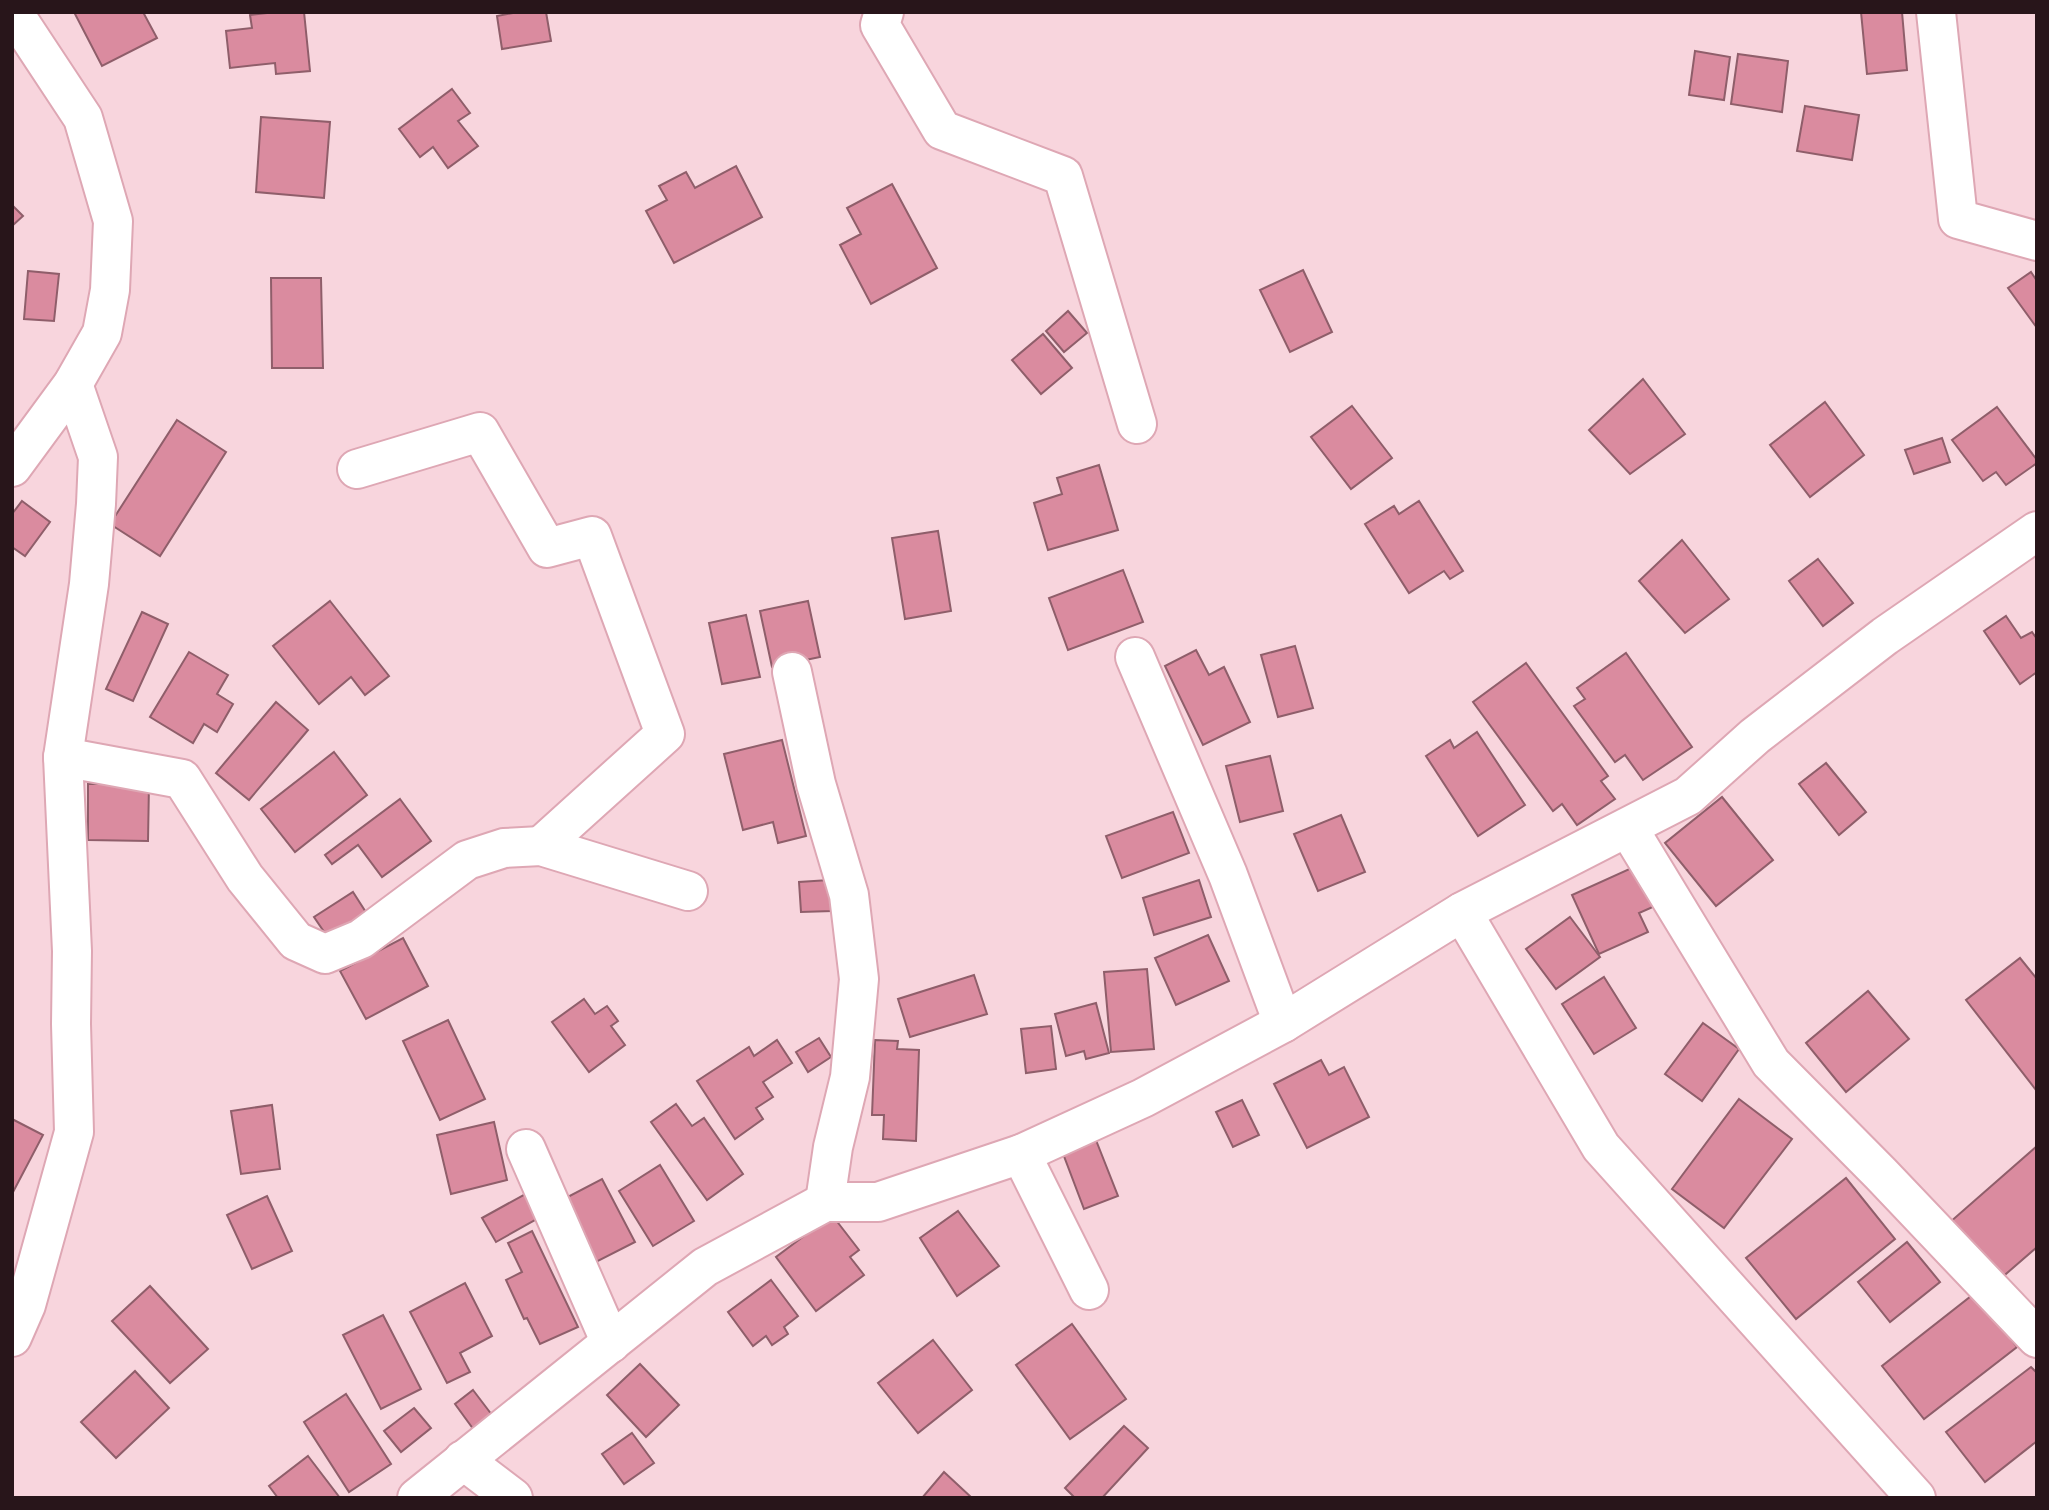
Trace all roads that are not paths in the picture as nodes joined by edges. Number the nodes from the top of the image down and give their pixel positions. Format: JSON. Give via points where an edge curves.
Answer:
{"nodes":[{"id":1,"x":13,"y":12,"type":"edge"},
{"id":2,"x":884,"y":12,"type":"edge"},
{"id":3,"x":1936,"y":12,"type":"edge"},
{"id":4,"x":2037,"y":241,"type":"edge"},
{"id":5,"x":73,"y":384,"type":"junction"},
{"id":6,"x":1137,"y":424,"type":"dead end"},
{"id":7,"x":12,"y":467,"type":"edge"},
{"id":8,"x":357,"y":469,"type":"dead end"},
{"id":9,"x":2037,"y":531,"type":"edge"},
{"id":10,"x":1135,"y":657,"type":"dead end"},
{"id":11,"x":792,"y":672,"type":"dead end"},
{"id":12,"x":63,"y":757,"type":"junction"},
{"id":13,"x":1628,"y":828,"type":"junction"},
{"id":14,"x":541,"y":846,"type":"junction"},
{"id":15,"x":688,"y":891,"type":"dead end"},
{"id":16,"x":1462,"y":912,"type":"junction"},
{"id":17,"x":1283,"y":1023,"type":"junction"},
{"id":18,"x":526,"y":1149,"type":"dead end"},
{"id":19,"x":1021,"y":1154,"type":"junction"},
{"id":20,"x":825,"y":1202,"type":"junction"},
{"id":21,"x":1089,"y":1290,"type":"dead end"},
{"id":22,"x":12,"y":1337,"type":"edge"},
{"id":23,"x":2037,"y":1338,"type":"edge"},
{"id":24,"x":611,"y":1343,"type":"junction"},
{"id":25,"x":463,"y":1460,"type":"junction"},
{"id":26,"x":417,"y":1498,"type":"edge"},
{"id":27,"x":513,"y":1498,"type":"edge"},
{"id":28,"x":1916,"y":1498,"type":"edge"}],
"edges":[{"from":1,"to":5,"type":"street","via":[[83,118],[113,221],[110,290],[102,333]]},
{"from":2,"to":6,"type":"street","via":[[880,25],[942,130],[1063,176]]},
{"from":3,"to":4,"type":"street","via":[[1958,219]]},
{"from":5,"to":7,"type":"street"},
{"from":5,"to":12,"type":"street","via":[[98,457],[89,584]]},
{"from":8,"to":14,"type":"street","via":[[480,432],[547,548],[592,536],[665,734]]},
{"from":9,"to":13,"type":"street","via":[[1853,661],[1755,736],[1688,796]]},
{"from":10,"to":17,"type":"street","via":[[1228,875]]},
{"from":11,"to":20,"type":"street","via":[[816,784],[849,895],[859,979],[850,1077]]},
{"from":12,"to":14,"type":"street","via":[[182,779],[246,878],[296,941],[325,954],[361,939],[467,860],[504,848]]},
{"from":12,"to":22,"type":"street","via":[[74,1132],[26,1305]]},
{"from":13,"to":16,"type":"street"},
{"from":13,"to":23,"type":"street","via":[[1771,1063]]},
{"from":14,"to":15,"type":"street"},
{"from":16,"to":17,"type":"street"},
{"from":16,"to":28,"type":"street","via":[[1601,1147]]},
{"from":17,"to":19,"type":"street","via":[[1143,1098]]},
{"from":18,"to":24,"type":"street"},
{"from":19,"to":20,"type":"street","via":[[878,1202]]},
{"from":19,"to":21,"type":"street"},
{"from":20,"to":24,"type":"street","via":[[705,1267]]},
{"from":24,"to":25,"type":"street"},
{"from":25,"to":26,"type":"street"},
{"from":25,"to":27,"type":"street"}]}
